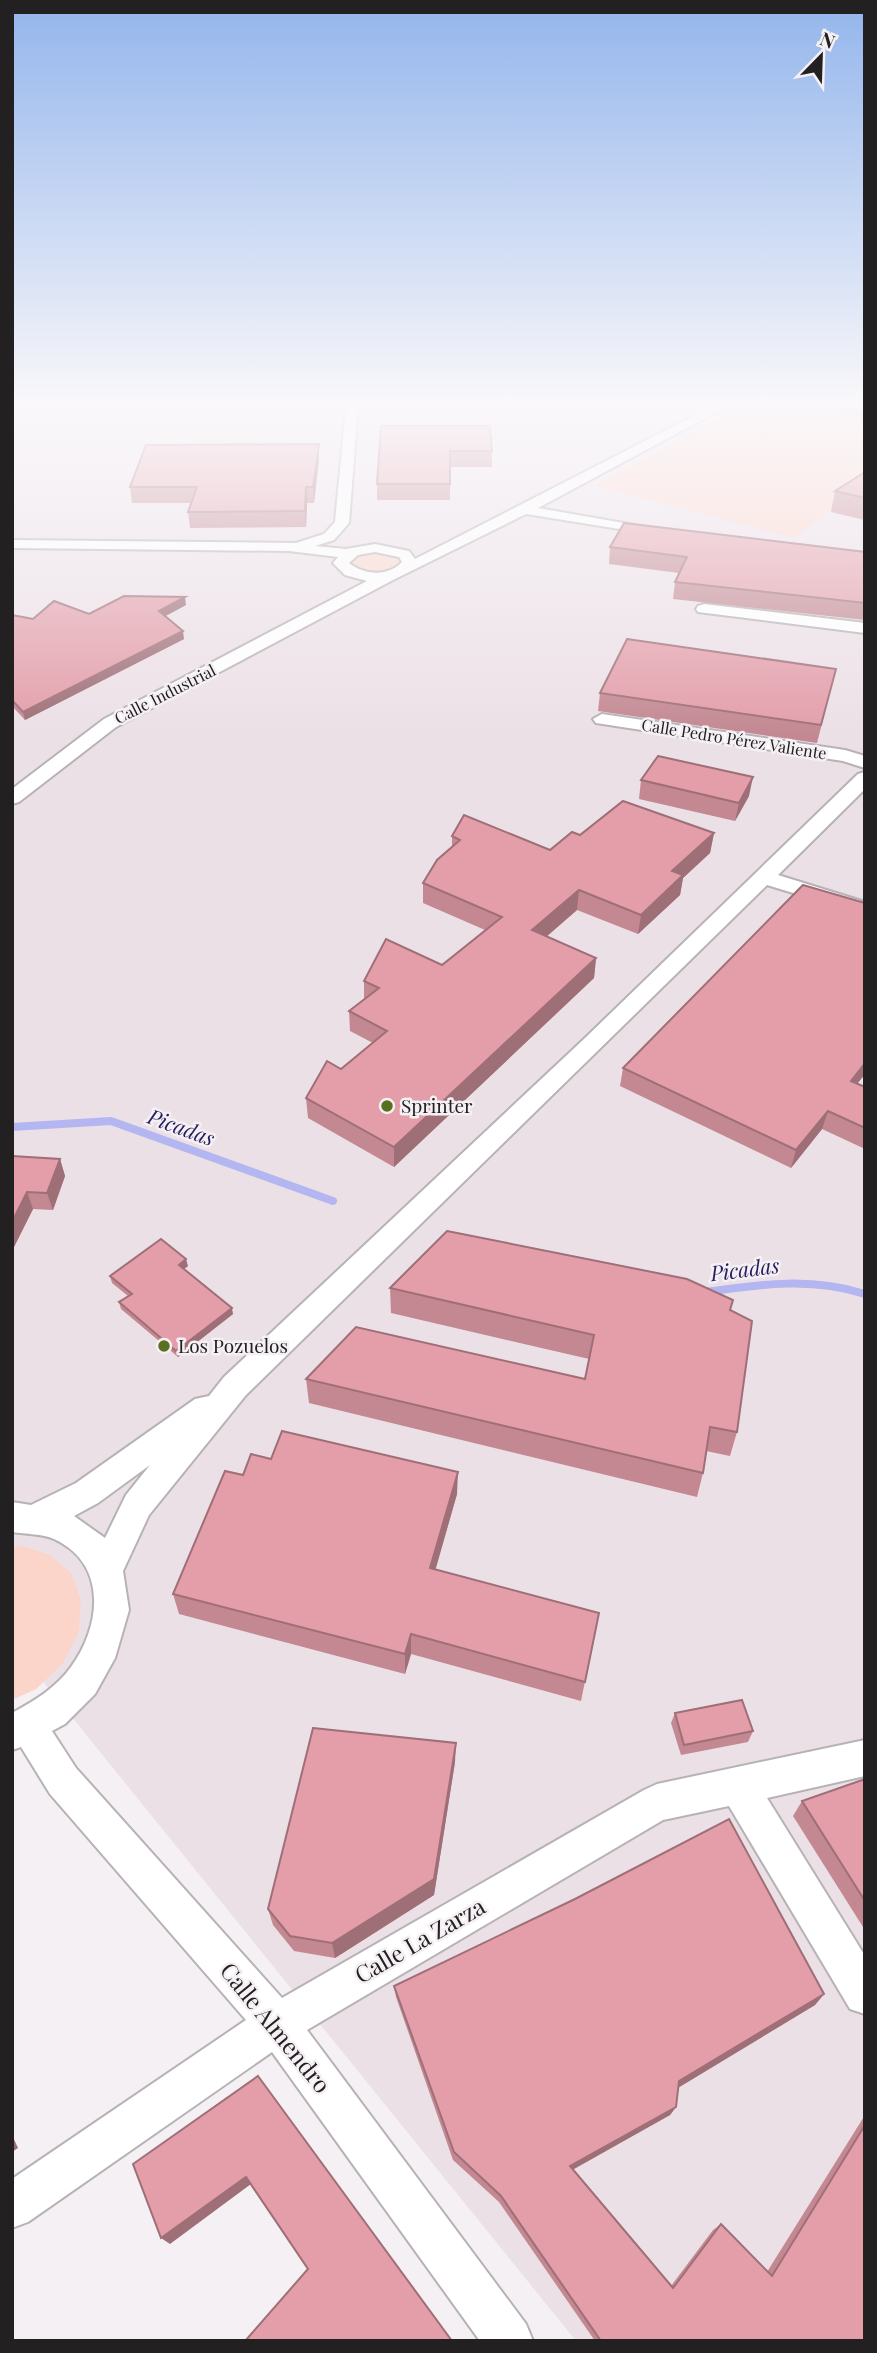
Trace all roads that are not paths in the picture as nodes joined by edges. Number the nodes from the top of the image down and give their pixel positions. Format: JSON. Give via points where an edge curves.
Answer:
{"nodes":[{"id":1,"x":343,"y":517,"type":"edge"},
{"id":2,"x":512,"y":517,"type":"edge"},
{"id":3,"x":564,"y":517,"type":"edge"},
{"id":4,"x":342,"y":523,"type":"junction"},
{"id":5,"x":670,"y":535,"type":"edge"},
{"id":6,"x":460,"y":543,"type":"junction"},
{"id":7,"x":12,"y":544,"type":"edge"},
{"id":8,"x":289,"y":547,"type":"junction"},
{"id":9,"x":375,"y":548,"type":"junction"},
{"id":10,"x":397,"y":551,"type":"junction"},
{"id":11,"x":345,"y":561,"type":"junction"},
{"id":12,"x":397,"y":573,"type":"junction"},
{"id":13,"x":330,"y":608,"type":"junction"},
{"id":14,"x":704,"y":609,"type":"dead end"},
{"id":15,"x":865,"y":628,"type":"edge"},
{"id":16,"x":602,"y":719,"type":"dead end"},
{"id":17,"x":865,"y":762,"type":"edge"},
{"id":18,"x":865,"y":778,"type":"edge"},
{"id":19,"x":12,"y":798,"type":"edge"},
{"id":20,"x":765,"y":878,"type":"junction"},
{"id":21,"x":865,"y":909,"type":"edge"},
{"id":22,"x":235,"y":1387,"type":"junction"},
{"id":23,"x":25,"y":1518,"type":"edge"},
{"id":24,"x":107,"y":1570,"type":"junction"},
{"id":25,"x":20,"y":1730,"type":"edge"},
{"id":26,"x":865,"y":1758,"type":"edge"},
{"id":27,"x":738,"y":1786,"type":"junction"},
{"id":28,"x":865,"y":1994,"type":"edge"},
{"id":29,"x":277,"y":2024,"type":"junction"},
{"id":30,"x":12,"y":2206,"type":"edge"},
{"id":31,"x":509,"y":2341,"type":"edge"}],
"edges":[{"from":1,"to":4,"type":"street"},
{"from":2,"to":6,"type":"street","name":"Calle Industrial"},
{"from":3,"to":5,"type":"street"},
{"from":4,"to":8,"type":"street","via":[[329,537]]},
{"from":4,"to":9,"type":"street"},
{"from":6,"to":10,"type":"street","name":"Calle Industrial"},
{"from":6,"to":12,"type":"street","name":"Calle Industrial"},
{"from":7,"to":8,"type":"street"},
{"from":8,"to":11,"type":"street"},
{"from":9,"to":10,"type":"street","name":"Calle Industrial"},
{"from":9,"to":11,"type":"street"},
{"from":10,"to":12,"type":"street","via":[[410,562]]},
{"from":11,"to":12,"type":"street","via":[[357,575]]},
{"from":11,"to":13,"type":"street"},
{"from":12,"to":13,"type":"street","name":"Calle Industrial"},
{"from":13,"to":19,"type":"street","name":"Calle Industrial","via":[[110,723]]},
{"from":14,"to":15,"type":"street"},
{"from":16,"to":17,"type":"street","name":"Calle Pedro Pérez Valiente"},
{"from":18,"to":20,"type":"street"},
{"from":20,"to":21,"type":"street"},
{"from":20,"to":22,"type":"street"},
{"from":22,"to":23,"type":"street","via":[[87,1493]]},
{"from":22,"to":24,"type":"street","via":[[137,1505]]},
{"from":23,"to":24,"type":"street","via":[[68,1527],[91,1545]]},
{"from":24,"to":25,"type":"street","via":[[113,1597],[111,1625],[101,1655],[58,1708]]},
{"from":25,"to":29,"type":"street","name":"Calle Almendro"},
{"from":26,"to":27,"type":"street","name":"Calle La Zarza"},
{"from":27,"to":28,"type":"street"},
{"from":27,"to":29,"type":"street","name":"Calle La Zarza","via":[[657,1803]]},
{"from":29,"to":30,"type":"street","name":"Calle La Zarza"},
{"from":29,"to":31,"type":"street","name":"Calle Almendro"}]}
